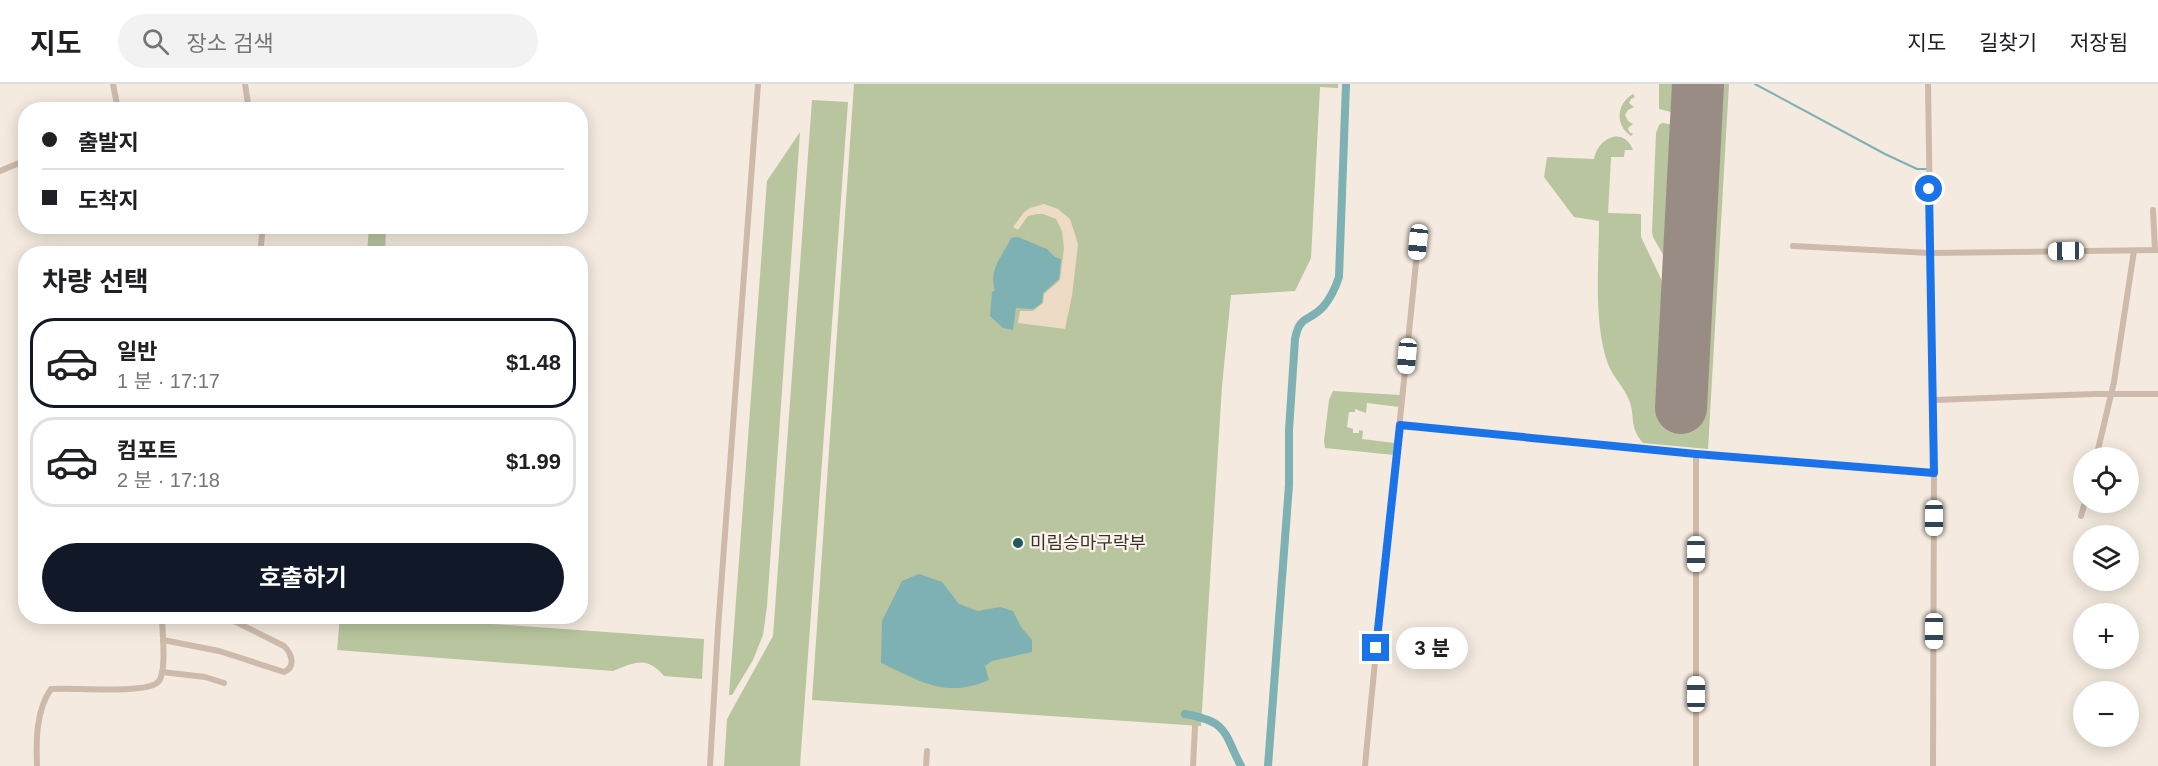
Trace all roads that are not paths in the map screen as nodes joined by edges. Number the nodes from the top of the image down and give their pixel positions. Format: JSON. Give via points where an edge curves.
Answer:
{"nodes":[{"id":1,"x":113,"y":84,"type":"edge"},
{"id":2,"x":245,"y":84,"type":"edge"},
{"id":3,"x":758,"y":84,"type":"edge"},
{"id":4,"x":1928,"y":84,"type":"edge"},
{"id":5,"x":116,"y":102,"type":"edge"},
{"id":6,"x":248,"y":102,"type":"edge"},
{"id":7,"x":18,"y":163,"type":"edge"},
{"id":8,"x":0,"y":171,"type":"edge"},
{"id":9,"x":2153,"y":210,"type":"dead end"},
{"id":10,"x":1418,"y":242,"type":"dead end"},
{"id":11,"x":1793,"y":246,"type":"dead end"},
{"id":12,"x":2134,"y":250,"type":"junction"},
{"id":13,"x":2157,"y":250,"type":"edge"},
{"id":14,"x":1930,"y":253,"type":"junction"},
{"id":15,"x":2111,"y":394,"type":"junction"},
{"id":16,"x":2158,"y":394,"type":"edge"},
{"id":17,"x":1934,"y":399,"type":"junction"},
{"id":18,"x":1400,"y":425,"type":"junction"},
{"id":19,"x":2099,"y":447,"type":"edge"},
{"id":20,"x":1696,"y":454,"type":"junction"},
{"id":21,"x":1934,"y":473,"type":"junction"},
{"id":22,"x":2082,"y":513,"type":"edge"},
{"id":23,"x":2081,"y":516,"type":"dead end"},
{"id":24,"x":162,"y":624,"type":"edge"},
{"id":25,"x":240,"y":624,"type":"edge"},
{"id":26,"x":163,"y":640,"type":"junction"},
{"id":27,"x":162,"y":672,"type":"junction"},
{"id":28,"x":224,"y":683,"type":"dead end"},
{"id":29,"x":1195,"y":727,"type":"dead end"},
{"id":30,"x":927,"y":751,"type":"dead end"},
{"id":31,"x":37,"y":766,"type":"edge"},
{"id":32,"x":710,"y":766,"type":"edge"},
{"id":33,"x":926,"y":766,"type":"edge"},
{"id":34,"x":1193,"y":766,"type":"edge"},
{"id":35,"x":1365,"y":766,"type":"edge"},
{"id":36,"x":1696,"y":766,"type":"edge"},
{"id":37,"x":1933,"y":766,"type":"edge"}],
"edges":[{"from":1,"to":5,"type":"street"},
{"from":2,"to":6,"type":"street"},
{"from":3,"to":32,"type":"street"},
{"from":4,"to":14,"type":"street"},
{"from":7,"to":8,"type":"street"},
{"from":9,"to":13,"type":"street"},
{"from":10,"to":18,"type":"street"},
{"from":11,"to":14,"type":"street"},
{"from":12,"to":13,"type":"street"},
{"from":12,"to":14,"type":"street"},
{"from":12,"to":15,"type":"street"},
{"from":14,"to":17,"type":"street"},
{"from":15,"to":16,"type":"street"},
{"from":15,"to":17,"type":"street"},
{"from":15,"to":19,"type":"street"},
{"from":17,"to":21,"type":"street"},
{"from":18,"to":20,"type":"street"},
{"from":18,"to":35,"type":"street"},
{"from":20,"to":21,"type":"street"},
{"from":20,"to":36,"type":"street"},
{"from":21,"to":37,"type":"street"},
{"from":22,"to":23,"type":"street"},
{"from":24,"to":26,"type":"street"},
{"from":25,"to":26,"type":"street","via":[[284,646],[290,652],[289,670],[284,672],[219,651]]},
{"from":26,"to":27,"type":"street"},
{"from":27,"to":28,"type":"street"},
{"from":27,"to":31,"type":"street","via":[[151,687],[51,689],[39,718]]},
{"from":29,"to":34,"type":"street"},
{"from":30,"to":33,"type":"street"}]}
